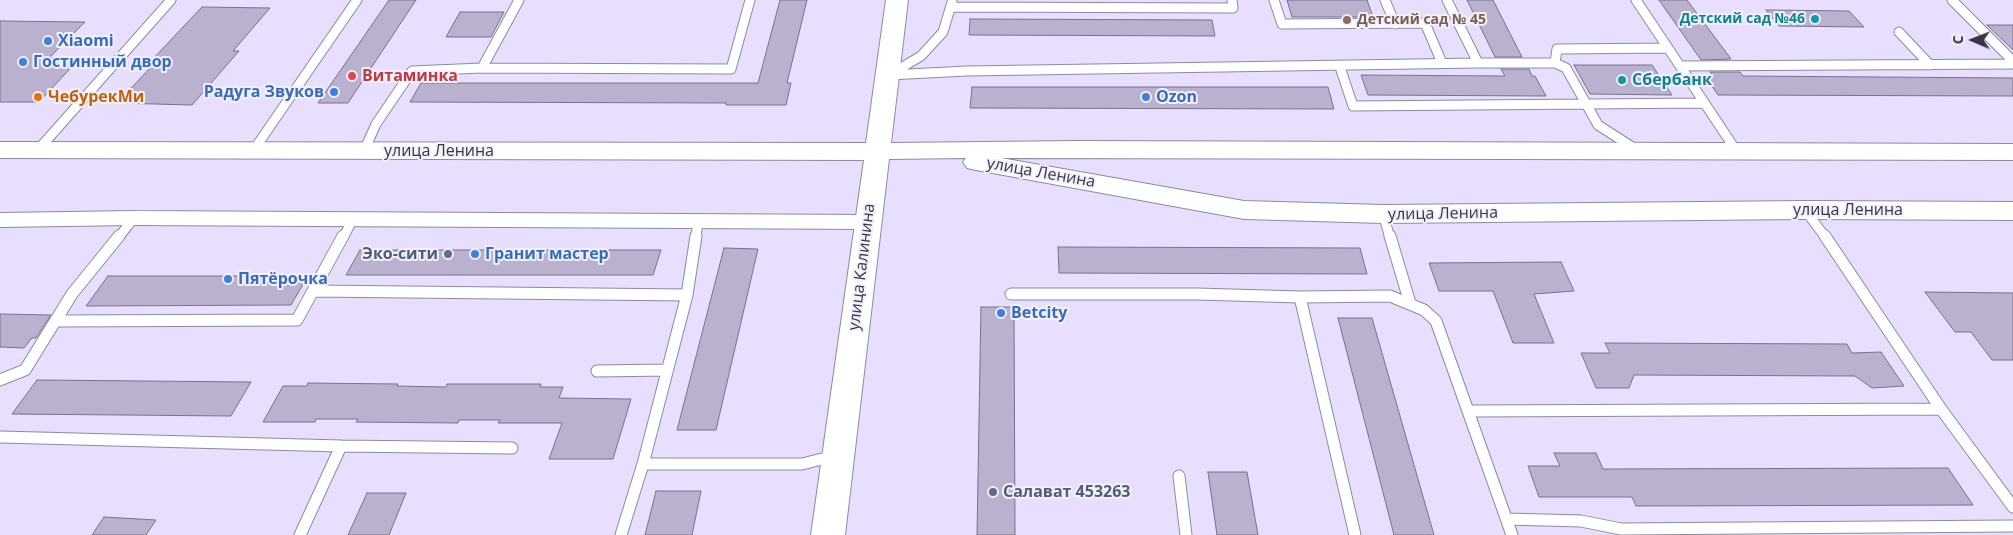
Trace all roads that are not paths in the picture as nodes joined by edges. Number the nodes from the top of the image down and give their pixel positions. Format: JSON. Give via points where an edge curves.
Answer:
{"nodes":[{"id":1,"x":171,"y":0,"type":"edge"},
{"id":2,"x":357,"y":0,"type":"edge"},
{"id":3,"x":519,"y":0,"type":"edge"},
{"id":4,"x":750,"y":0,"type":"edge"},
{"id":5,"x":897,"y":0,"type":"edge"},
{"id":6,"x":1232,"y":0,"type":"edge"},
{"id":7,"x":1274,"y":0,"type":"edge"},
{"id":8,"x":1385,"y":0,"type":"edge"},
{"id":9,"x":1447,"y":0,"type":"edge"},
{"id":10,"x":1636,"y":0,"type":"edge"},
{"id":11,"x":1952,"y":0,"type":"edge"},
{"id":12,"x":952,"y":3,"type":"edge"},
{"id":13,"x":1395,"y":24,"type":"junction"},
{"id":14,"x":1899,"y":32,"type":"dead end"},
{"id":15,"x":1668,"y":48,"type":"junction"},
{"id":16,"x":2013,"y":62,"type":"edge"},
{"id":17,"x":1442,"y":63,"type":"junction"},
{"id":18,"x":1478,"y":63,"type":"junction"},
{"id":19,"x":1555,"y":63,"type":"junction"},
{"id":20,"x":1930,"y":65,"type":"junction"},
{"id":21,"x":1680,"y":66,"type":"junction"},
{"id":22,"x":1340,"y":67,"type":"junction"},
{"id":23,"x":482,"y":68,"type":"junction"},
{"id":24,"x":889,"y":75,"type":"junction"},
{"id":25,"x":1704,"y":103,"type":"junction"},
{"id":26,"x":1586,"y":104,"type":"junction"},
{"id":27,"x":0,"y":150,"type":"edge"},
{"id":28,"x":37,"y":150,"type":"junction"},
{"id":29,"x":254,"y":150,"type":"junction"},
{"id":30,"x":364,"y":150,"type":"junction"},
{"id":31,"x":877,"y":152,"type":"junction"},
{"id":32,"x":1640,"y":152,"type":"junction"},
{"id":33,"x":1737,"y":152,"type":"junction"},
{"id":34,"x":2013,"y":152,"type":"edge"},
{"id":35,"x":1805,"y":210,"type":"junction"},
{"id":36,"x":1383,"y":214,"type":"junction"},
{"id":37,"x":2010,"y":214,"type":"edge"},
{"id":38,"x":134,"y":218,"type":"junction"},
{"id":39,"x":353,"y":219,"type":"junction"},
{"id":40,"x":0,"y":220,"type":"edge"},
{"id":41,"x":698,"y":221,"type":"junction"},
{"id":42,"x":868,"y":222,"type":"junction"},
{"id":43,"x":314,"y":291,"type":"junction"},
{"id":44,"x":1011,"y":294,"type":"dead end"},
{"id":45,"x":687,"y":295,"type":"junction"},
{"id":46,"x":1300,"y":297,"type":"junction"},
{"id":47,"x":1410,"y":303,"type":"junction"},
{"id":48,"x":55,"y":321,"type":"junction"},
{"id":49,"x":667,"y":370,"type":"junction"},
{"id":50,"x":597,"y":371,"type":"dead end"},
{"id":51,"x":0,"y":380,"type":"edge"},
{"id":52,"x":1940,"y":410,"type":"junction"},
{"id":53,"x":1469,"y":411,"type":"junction"},
{"id":54,"x":0,"y":437,"type":"edge"},
{"id":55,"x":341,"y":446,"type":"junction"},
{"id":56,"x":512,"y":448,"type":"dead end"},
{"id":57,"x":839,"y":454,"type":"junction"},
{"id":58,"x":643,"y":464,"type":"junction"},
{"id":59,"x":1179,"y":476,"type":"dead end"},
{"id":60,"x":2013,"y":507,"type":"edge"},
{"id":61,"x":1507,"y":520,"type":"junction"},
{"id":62,"x":2013,"y":526,"type":"edge"},
{"id":63,"x":300,"y":535,"type":"edge"},
{"id":64,"x":621,"y":535,"type":"edge"},
{"id":65,"x":828,"y":535,"type":"edge"},
{"id":66,"x":1186,"y":535,"type":"edge"},
{"id":67,"x":1355,"y":535,"type":"edge"},
{"id":68,"x":1512,"y":535,"type":"edge"}],
"edges":[{"from":1,"to":28,"type":"lane"},
{"from":2,"to":29,"type":"lane"},
{"from":3,"to":23,"type":"lane"},
{"from":4,"to":23,"type":"lane","via":[[731,69]]},
{"from":5,"to":24,"type":"street","name":"улица Калинина"},
{"from":6,"to":12,"type":"lane","via":[[1234,8]]},
{"from":7,"to":13,"type":"lane","via":[[1282,24]]},
{"from":8,"to":13,"type":"lane"},
{"from":9,"to":18,"type":"lane"},
{"from":10,"to":15,"type":"lane"},
{"from":11,"to":16,"type":"lane"},
{"from":12,"to":24,"type":"lane","via":[[943,32],[920,56]]},
{"from":13,"to":17,"type":"lane","via":[[1425,23]]},
{"from":14,"to":20,"type":"lane"},
{"from":15,"to":19,"type":"lane","via":[[1557,49]]},
{"from":15,"to":21,"type":"lane"},
{"from":16,"to":20,"type":"lane"},
{"from":17,"to":18,"type":"lane"},
{"from":17,"to":22,"type":"lane"},
{"from":18,"to":19,"type":"lane"},
{"from":19,"to":26,"type":"lane","via":[[1566,68]]},
{"from":20,"to":21,"type":"lane"},
{"from":21,"to":25,"type":"lane"},
{"from":22,"to":24,"type":"lane","via":[[967,71]]},
{"from":22,"to":26,"type":"lane","via":[[1353,106]]},
{"from":23,"to":30,"type":"lane","via":[[412,71],[376,124]]},
{"from":24,"to":31,"type":"street","name":"улица Калинина"},
{"from":25,"to":26,"type":"lane"},
{"from":25,"to":33,"type":"lane"},
{"from":26,"to":32,"type":"lane","via":[[1598,124]]},
{"from":27,"to":28,"type":"street","name":"улица Ленина"},
{"from":28,"to":29,"type":"street","name":"улица Ленина"},
{"from":29,"to":30,"type":"street","name":"улица Ленина"},
{"from":30,"to":31,"type":"street","name":"улица Ленина"},
{"from":31,"to":32,"type":"street","name":"улица Ленина","via":[[978,149]]},
{"from":31,"to":36,"type":"street","name":"улица Ленина","via":[[959,159],[1244,210]]},
{"from":31,"to":42,"type":"street","name":"улица Калинина"},
{"from":32,"to":33,"type":"street","name":"улица Ленина"},
{"from":33,"to":34,"type":"street","name":"улица Ленина"},
{"from":35,"to":36,"type":"street","name":"улица Ленина"},
{"from":35,"to":37,"type":"street","name":"улица Ленина"},
{"from":35,"to":52,"type":"lane"},
{"from":36,"to":47,"type":"lane"},
{"from":38,"to":39,"type":"street"},
{"from":38,"to":40,"type":"street"},
{"from":38,"to":48,"type":"lane","via":[[72,294]]},
{"from":39,"to":41,"type":"street"},
{"from":39,"to":43,"type":"lane"},
{"from":41,"to":42,"type":"street"},
{"from":41,"to":45,"type":"lane"},
{"from":42,"to":57,"type":"street","name":"улица Калинина"},
{"from":43,"to":45,"type":"lane"},
{"from":43,"to":48,"type":"lane","via":[[297,320]]},
{"from":44,"to":46,"type":"lane"},
{"from":45,"to":49,"type":"lane"},
{"from":46,"to":47,"type":"lane","via":[[1390,296]]},
{"from":46,"to":67,"type":"lane"},
{"from":47,"to":53,"type":"lane","via":[[1436,321]]},
{"from":48,"to":51,"type":"lane","via":[[25,370]]},
{"from":49,"to":50,"type":"lane"},
{"from":49,"to":58,"type":"lane"},
{"from":52,"to":53,"type":"lane"},
{"from":52,"to":60,"type":"lane"},
{"from":53,"to":61,"type":"lane"},
{"from":54,"to":55,"type":"lane"},
{"from":55,"to":56,"type":"lane"},
{"from":55,"to":63,"type":"lane"},
{"from":57,"to":58,"type":"lane","via":[[802,464]]},
{"from":57,"to":65,"type":"street","name":"улица Калинина"},
{"from":58,"to":64,"type":"lane"},
{"from":59,"to":66,"type":"lane"},
{"from":61,"to":62,"type":"lane","via":[[1581,521],[1621,528]]},
{"from":61,"to":68,"type":"lane"}]}
